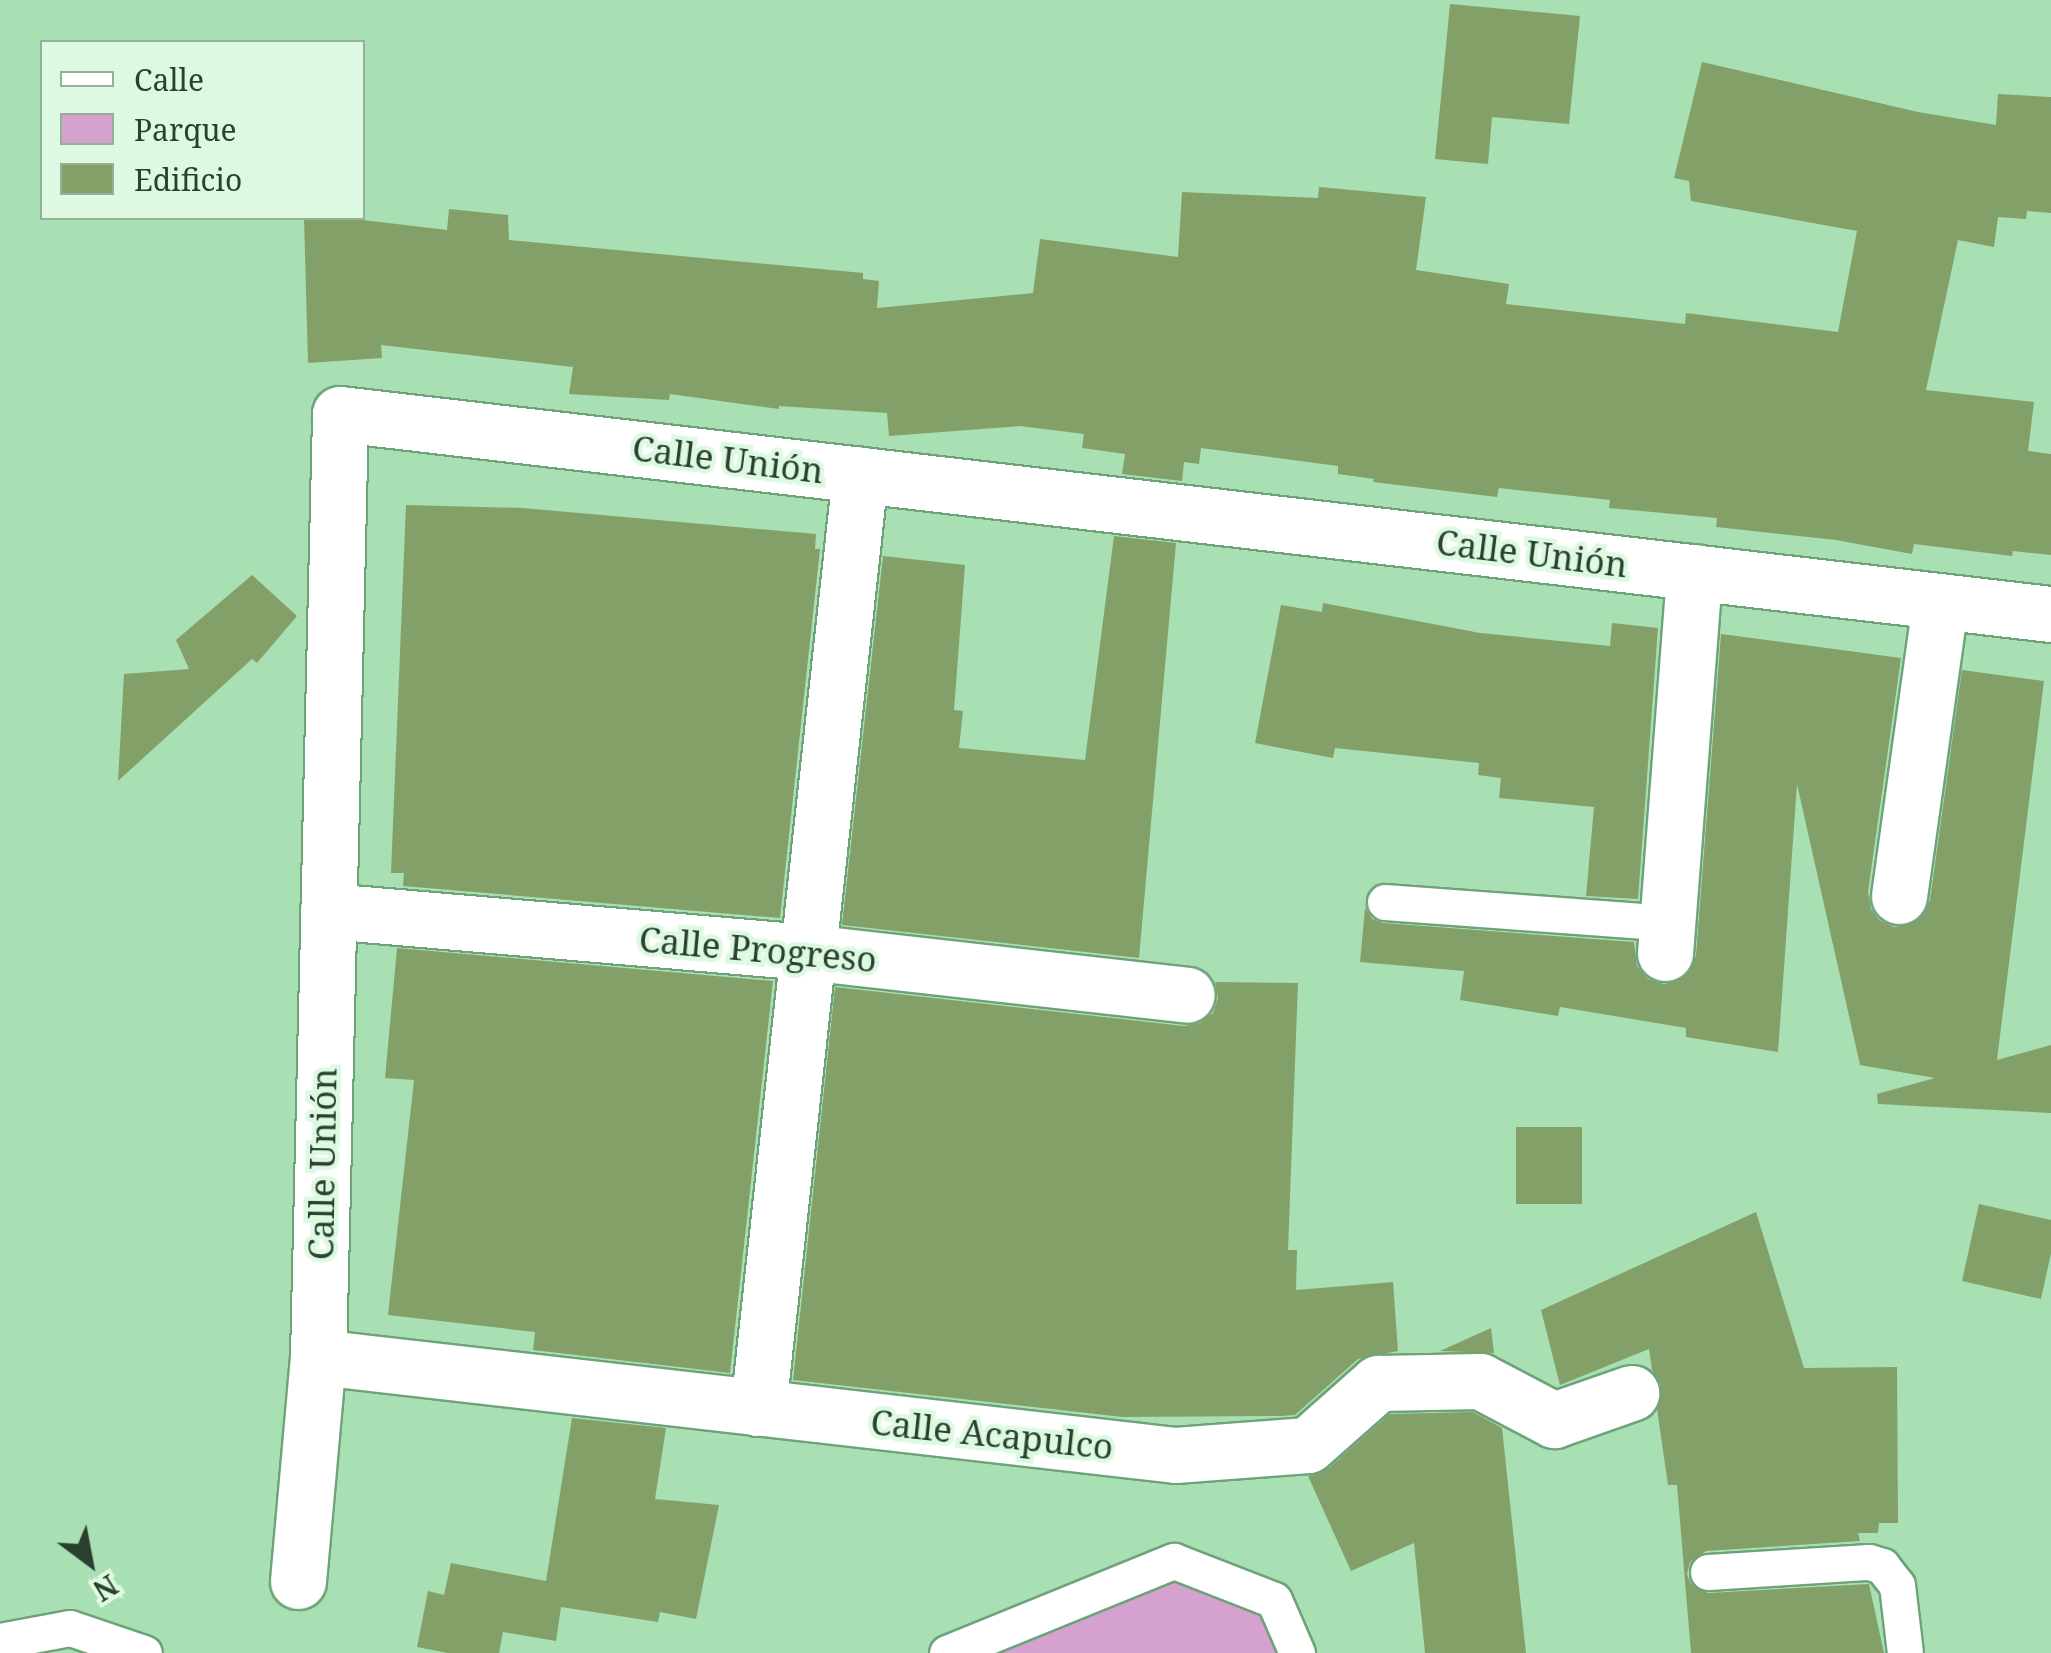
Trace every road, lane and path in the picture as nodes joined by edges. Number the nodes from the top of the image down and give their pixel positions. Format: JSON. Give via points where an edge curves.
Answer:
{"nodes":[{"id":1,"x":860,"y":474,"type":"junction"},
{"id":2,"x":1694,"y":572,"type":"junction"},
{"id":3,"x":1940,"y":603,"type":"junction"},
{"id":4,"x":2051,"y":614,"type":"edge"},
{"id":5,"x":1899,"y":896,"type":"dead end"},
{"id":6,"x":1385,"y":902,"type":"dead end"},
{"id":7,"x":328,"y":910,"type":"junction"},
{"id":8,"x":1667,"y":938,"type":"joint"},
{"id":9,"x":806,"y":952,"type":"junction"},
{"id":10,"x":1187,"y":996,"type":"dead end"},
{"id":11,"x":318,"y":1357,"type":"junction"},
{"id":12,"x":1631,"y":1392,"type":"dead end"},
{"id":13,"x":758,"y":1408,"type":"junction"},
{"id":14,"x":1708,"y":1572,"type":"dead end"},
{"id":15,"x":298,"y":1581,"type":"dead end"},
{"id":16,"x":0,"y":1641,"type":"edge"},
{"id":17,"x":144,"y":1653,"type":"edge"},
{"id":18,"x":947,"y":1653,"type":"edge"},
{"id":19,"x":1298,"y":1653,"type":"edge"},
{"id":20,"x":1905,"y":1653,"type":"edge"}],
"edges":[{"from":1,"to":2,"type":"street","name":"Calle Unión"},
{"from":1,"to":7,"type":"street","name":"Calle Unión","via":[[340,414]]},
{"from":1,"to":9,"type":"street"},
{"from":2,"to":3,"type":"street","name":"Calle Unión"},
{"from":2,"to":8,"type":"street"},
{"from":3,"to":4,"type":"street","name":"Calle Unión"},
{"from":3,"to":5,"type":"street"},
{"from":6,"to":8,"type":"lane"},
{"from":7,"to":9,"type":"street","name":"Calle Progreso"},
{"from":7,"to":11,"type":"street","name":"Calle Unión"},
{"from":9,"to":10,"type":"street","name":"Calle Progreso"},
{"from":9,"to":13,"type":"street"},
{"from":11,"to":13,"type":"street","name":"Calle Acapulco"},
{"from":11,"to":15,"type":"street","name":"Calle Unión"},
{"from":12,"to":13,"type":"street","name":"Calle Acapulco","via":[[1554,1420],[1480,1382],[1378,1382],[1308,1446],[1176,1454]]},
{"from":14,"to":20,"type":"lane","via":[[1882,1566],[1897,1585]]},
{"from":16,"to":17,"type":"lane","via":[[70,1628]]},
{"from":18,"to":19,"type":"lane","via":[[1174,1560],[1274,1600]]}]}
